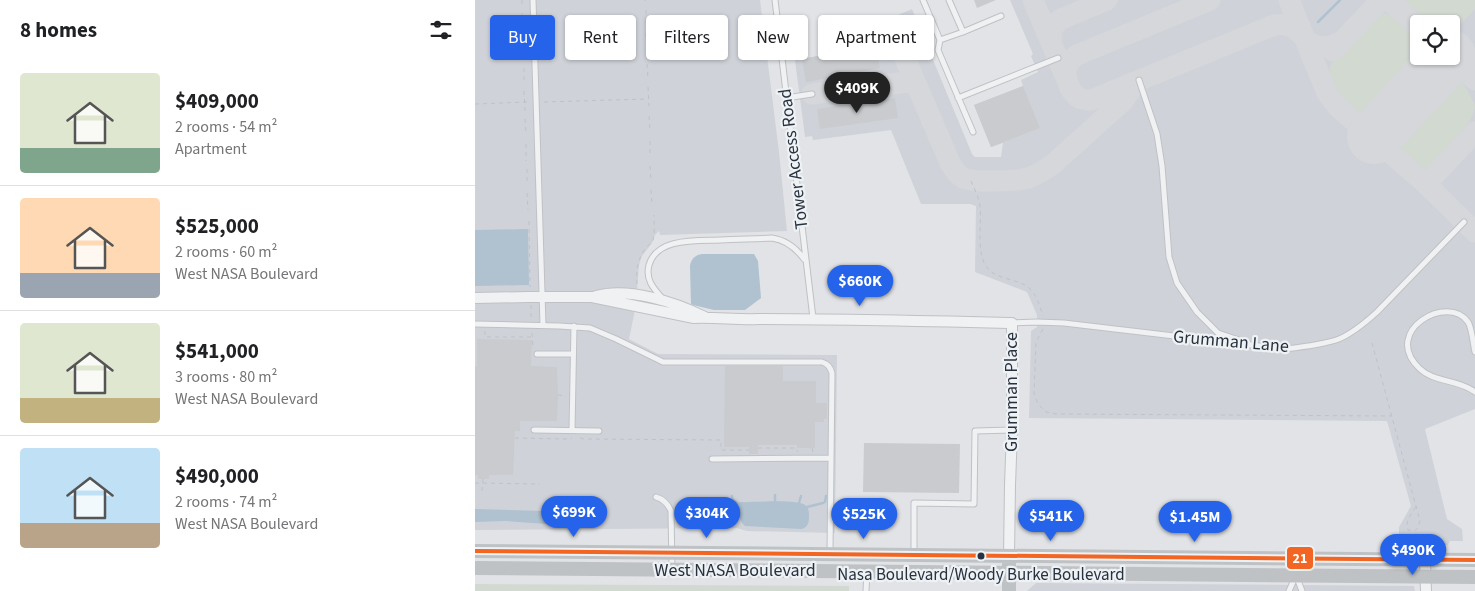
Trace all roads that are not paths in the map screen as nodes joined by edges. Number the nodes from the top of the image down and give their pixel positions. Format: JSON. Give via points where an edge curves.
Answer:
{"nodes":[{"id":1,"x":533,"y":0,"type":"edge"},
{"id":2,"x":775,"y":0,"type":"edge"},
{"id":3,"x":923,"y":0,"type":"edge"},
{"id":4,"x":949,"y":0,"type":"edge"},
{"id":5,"x":1001,"y":16,"type":"dead end"},
{"id":6,"x":963,"y":32,"type":"junction"},
{"id":7,"x":940,"y":40,"type":"junction"},
{"id":8,"x":1058,"y":58,"type":"dead end"},
{"id":9,"x":1139,"y":80,"type":"dead end"},
{"id":10,"x":812,"y":94,"type":"dead end"},
{"id":11,"x":786,"y":98,"type":"junction"},
{"id":12,"x":958,"y":98,"type":"junction"},
{"id":13,"x":973,"y":132,"type":"dead end"},
{"id":14,"x":1464,"y":222,"type":"dead end"},
{"id":15,"x":805,"y":261,"type":"junction"},
{"id":16,"x":542,"y":297,"type":"junction"},
{"id":17,"x":592,"y":297,"type":"junction"},
{"id":18,"x":475,"y":298,"type":"edge"},
{"id":19,"x":665,"y":301,"type":"junction"},
{"id":20,"x":706,"y":318,"type":"junction"},
{"id":21,"x":813,"y":318,"type":"junction"},
{"id":22,"x":475,"y":324,"type":"edge"},
{"id":23,"x":1012,"y":324,"type":"junction"},
{"id":24,"x":543,"y":325,"type":"junction"},
{"id":25,"x":574,"y":326,"type":"junction"},
{"id":26,"x":1257,"y":346,"type":"junction"},
{"id":27,"x":1475,"y":352,"type":"edge"},
{"id":28,"x":537,"y":354,"type":"dead end"},
{"id":29,"x":573,"y":354,"type":"junction"},
{"id":30,"x":1475,"y":392,"type":"edge"},
{"id":31,"x":534,"y":430,"type":"dead end"},
{"id":32,"x":572,"y":430,"type":"junction"},
{"id":33,"x":1012,"y":430,"type":"junction"},
{"id":34,"x":599,"y":431,"type":"dead end"},
{"id":35,"x":831,"y":458,"type":"junction"},
{"id":36,"x":712,"y":460,"type":"dead end"},
{"id":37,"x":656,"y":497,"type":"dead end"},
{"id":38,"x":475,"y":552,"type":"edge"},
{"id":39,"x":672,"y":553,"type":"junction"},
{"id":40,"x":830,"y":554,"type":"junction"},
{"id":41,"x":914,"y":555,"type":"junction"},
{"id":42,"x":1009,"y":556,"type":"junction"},
{"id":43,"x":1297,"y":558,"type":"junction"},
{"id":44,"x":1425,"y":560,"type":"junction"},
{"id":45,"x":1475,"y":560,"type":"edge"},
{"id":46,"x":475,"y":568,"type":"edge"},
{"id":47,"x":672,"y":570,"type":"junction"},
{"id":48,"x":867,"y":571,"type":"junction"},
{"id":49,"x":1009,"y":572,"type":"junction"},
{"id":50,"x":1296,"y":575,"type":"junction"},
{"id":51,"x":1425,"y":576,"type":"junction"},
{"id":52,"x":1475,"y":577,"type":"edge"},
{"id":53,"x":866,"y":591,"type":"edge"},
{"id":54,"x":1009,"y":591,"type":"edge"},
{"id":55,"x":1289,"y":591,"type":"edge"},
{"id":56,"x":1302,"y":591,"type":"edge"},
{"id":57,"x":1426,"y":591,"type":"edge"}],
"edges":[{"from":1,"to":16,"type":"lane"},
{"from":2,"to":11,"type":"lane","name":"Tower Access Road"},
{"from":3,"to":7,"type":"lane"},
{"from":4,"to":6,"type":"lane"},
{"from":5,"to":6,"type":"lane"},
{"from":6,"to":7,"type":"lane"},
{"from":7,"to":12,"type":"lane","via":[[938,50]]},
{"from":8,"to":12,"type":"lane"},
{"from":9,"to":26,"type":"lane","via":[[1157,134],[1169,257],[1177,283],[1197,312],[1218,333]]},
{"from":10,"to":11,"type":"lane"},
{"from":11,"to":15,"type":"lane","name":"Tower Access Road"},
{"from":12,"to":13,"type":"lane"},
{"from":14,"to":26,"type":"lane","name":"Grumman Lane","via":[[1363,325],[1340,338],[1307,347]]},
{"from":15,"to":19,"type":"lane","via":[[797,250],[778,239],[672,244],[654,256],[649,267],[651,285]]},
{"from":15,"to":21,"type":"lane","name":"Tower Access Road"},
{"from":16,"to":17,"type":"street","name":"Grumman Place"},
{"from":16,"to":18,"type":"street","name":"Grumman Place"},
{"from":16,"to":24,"type":"lane"},
{"from":17,"to":19,"type":"street","name":"Grumman Place","via":[[623,293]]},
{"from":17,"to":20,"type":"street","name":"Grumman Place"},
{"from":19,"to":20,"type":"street","name":"Grumman Place"},
{"from":20,"to":21,"type":"street","name":"Grumman Place"},
{"from":21,"to":23,"type":"street","name":"Grumman Place"},
{"from":22,"to":24,"type":"lane"},
{"from":23,"to":26,"type":"lane","name":"Grumman Lane","via":[[1064,323]]},
{"from":23,"to":33,"type":"street","name":"Grumman Place"},
{"from":24,"to":25,"type":"lane"},
{"from":25,"to":29,"type":"lane"},
{"from":25,"to":35,"type":"lane","via":[[599,331],[663,362],[826,364],[832,373]]},
{"from":27,"to":30,"type":"lane","via":[[1468,323],[1459,314],[1441,311],[1424,318],[1410,332],[1407,345],[1412,360],[1421,370]]},
{"from":28,"to":29,"type":"lane"},
{"from":29,"to":32,"type":"lane"},
{"from":31,"to":32,"type":"lane"},
{"from":32,"to":34,"type":"lane"},
{"from":33,"to":41,"type":"lane","via":[[975,430],[974,504],[914,503]]},
{"from":33,"to":42,"type":"street","name":"Grumman Place"},
{"from":35,"to":36,"type":"lane"},
{"from":35,"to":40,"type":"lane"},
{"from":37,"to":39,"type":"lane","via":[[671,511]]},
{"from":38,"to":39,"type":"main road","name":"West NASA Boulevard"},
{"from":39,"to":40,"type":"main road","name":"West NASA Boulevard"},
{"from":39,"to":47,"type":"lane"},
{"from":40,"to":41,"type":"main road","name":"West NASA Boulevard"},
{"from":41,"to":42,"type":"main road","name":"West NASA Boulevard"},
{"from":42,"to":43,"type":"main road","name":"West NASA Boulevard"},
{"from":42,"to":49,"type":"main road"},
{"from":43,"to":44,"type":"main road","name":"West NASA Boulevard"},
{"from":43,"to":50,"type":"main road"},
{"from":44,"to":45,"type":"main road","name":"West NASA Boulevard"},
{"from":44,"to":51,"type":"street"},
{"from":46,"to":47,"type":"main road","name":"West NASA Boulevard"},
{"from":47,"to":48,"type":"main road","name":"West NASA Boulevard"},
{"from":48,"to":49,"type":"main road","name":"West NASA Boulevard"},
{"from":48,"to":53,"type":"lane"},
{"from":49,"to":50,"type":"main road","name":"West NASA Boulevard"},
{"from":49,"to":54,"type":"main road"},
{"from":50,"to":51,"type":"main road","name":"West NASA Boulevard"},
{"from":50,"to":55,"type":"lane"},
{"from":50,"to":56,"type":"lane"},
{"from":51,"to":52,"type":"main road","name":"West NASA Boulevard"},
{"from":51,"to":57,"type":"street"}]}
